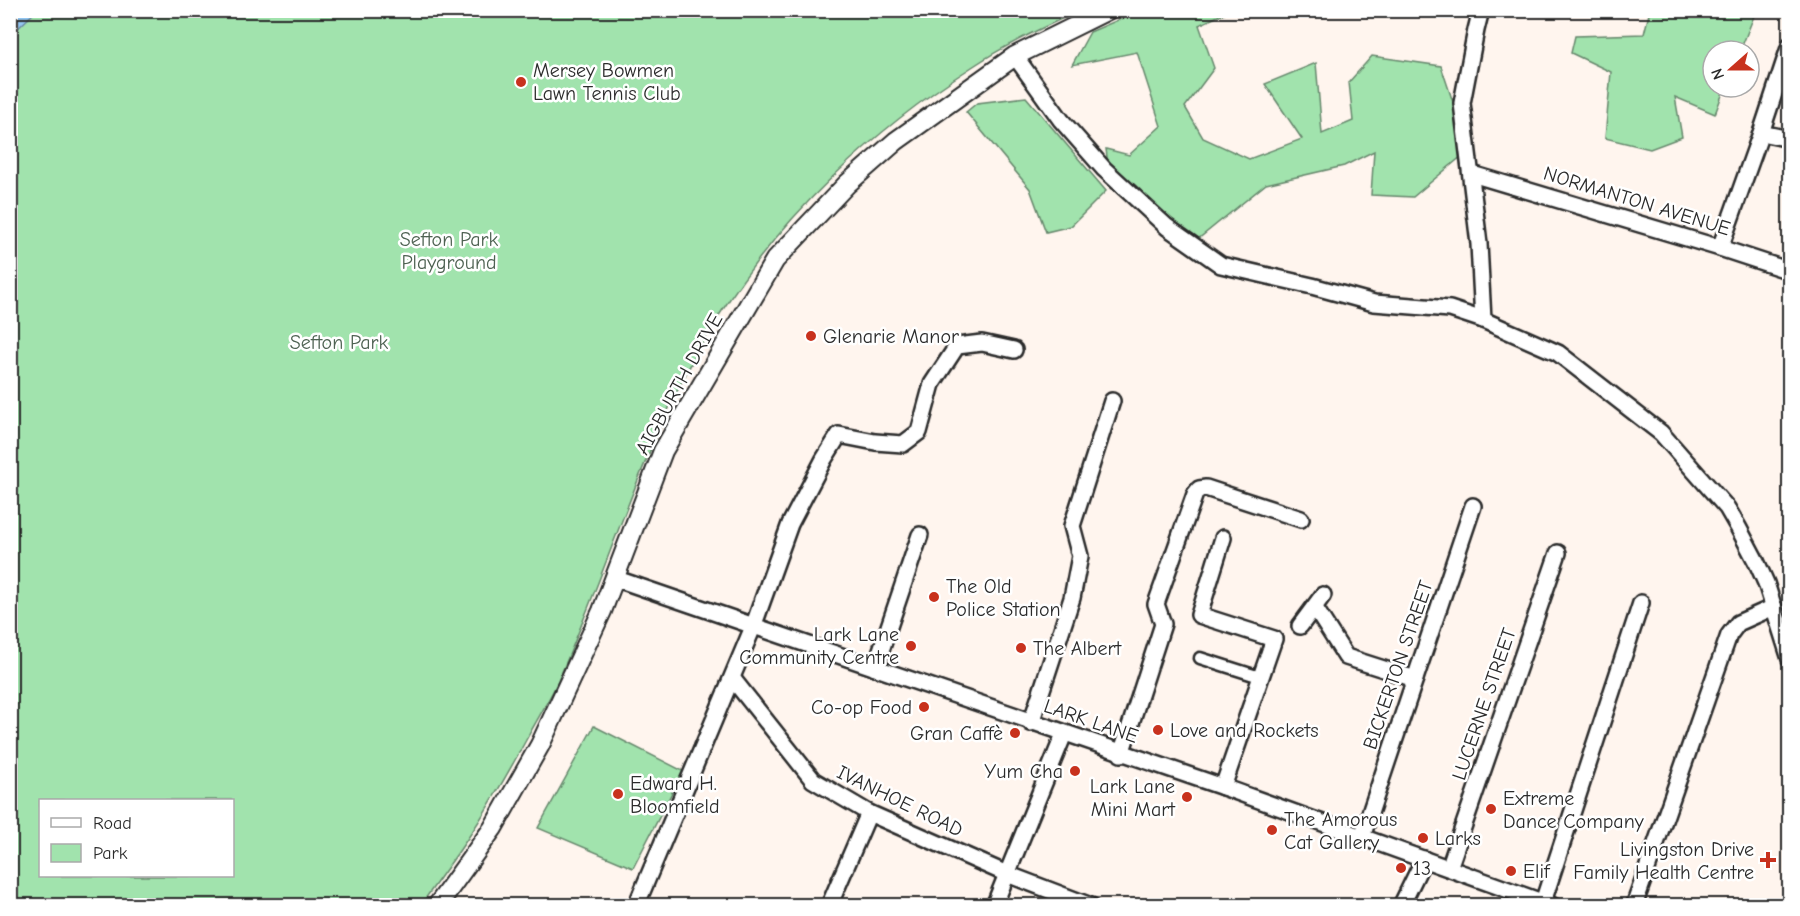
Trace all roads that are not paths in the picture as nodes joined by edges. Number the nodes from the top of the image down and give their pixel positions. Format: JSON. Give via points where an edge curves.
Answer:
{"nodes":[{"id":1,"x":1108,"y":10,"type":"edge"},
{"id":2,"x":1481,"y":10,"type":"edge"},
{"id":3,"x":1790,"y":45,"type":"edge"},
{"id":4,"x":1015,"y":56,"type":"junction"},
{"id":5,"x":1761,"y":134,"type":"junction"},
{"id":6,"x":1790,"y":139,"type":"edge"},
{"id":7,"x":1472,"y":174,"type":"junction"},
{"id":8,"x":1720,"y":248,"type":"junction"},
{"id":9,"x":1790,"y":271,"type":"edge"},
{"id":10,"x":1483,"y":320,"type":"junction"},
{"id":11,"x":1014,"y":350,"type":"dead end"},
{"id":12,"x":1112,"y":401,"type":"dead end"},
{"id":13,"x":1473,"y":506,"type":"dead end"},
{"id":14,"x":1301,"y":519,"type":"dead end"},
{"id":15,"x":920,"y":535,"type":"dead end"},
{"id":16,"x":1223,"y":538,"type":"dead end"},
{"id":17,"x":1558,"y":553,"type":"dead end"},
{"id":18,"x":614,"y":578,"type":"junction"},
{"id":19,"x":1641,"y":603,"type":"dead end"},
{"id":20,"x":1774,"y":607,"type":"junction"},
{"id":21,"x":1300,"y":626,"type":"dead end"},
{"id":22,"x":753,"y":627,"type":"junction"},
{"id":23,"x":1200,"y":658,"type":"dead end"},
{"id":24,"x":1790,"y":659,"type":"edge"},
{"id":25,"x":875,"y":668,"type":"junction"},
{"id":26,"x":1260,"y":677,"type":"junction"},
{"id":27,"x":732,"y":678,"type":"junction"},
{"id":28,"x":1415,"y":679,"type":"junction"},
{"id":29,"x":1031,"y":723,"type":"junction"},
{"id":30,"x":1064,"y":734,"type":"junction"},
{"id":31,"x":1121,"y":754,"type":"junction"},
{"id":32,"x":1222,"y":787,"type":"junction"},
{"id":33,"x":869,"y":813,"type":"junction"},
{"id":34,"x":1362,"y":837,"type":"junction"},
{"id":35,"x":1424,"y":859,"type":"junction"},
{"id":36,"x":1449,"y":868,"type":"junction"},
{"id":37,"x":1007,"y":874,"type":"junction"},
{"id":38,"x":1548,"y":904,"type":"edge"},
{"id":39,"x":437,"y":906,"type":"edge"},
{"id":40,"x":636,"y":906,"type":"edge"},
{"id":41,"x":829,"y":906,"type":"edge"},
{"id":42,"x":993,"y":906,"type":"edge"},
{"id":43,"x":1091,"y":906,"type":"edge"},
{"id":44,"x":1401,"y":906,"type":"edge"},
{"id":45,"x":1634,"y":906,"type":"edge"}],
"edges":[{"from":1,"to":4,"type":"street","name":"AIGBURTH DRIVE"},
{"from":2,"to":7,"type":"street","via":[[1462,103]]},
{"from":3,"to":5,"type":"street"},
{"from":4,"to":10,"type":"street","via":[[1061,120],[1104,169],[1167,226],[1221,265],[1374,303],[1450,309]]},
{"from":4,"to":18,"type":"street","name":"AIGBURTH DRIVE","via":[[896,141],[847,184],[775,260],[663,451]]},
{"from":5,"to":6,"type":"street"},
{"from":5,"to":8,"type":"street"},
{"from":7,"to":8,"type":"street","name":"NORMANTON AVENUE"},
{"from":7,"to":10,"type":"street"},
{"from":8,"to":9,"type":"street","name":"NORMANTON AVENUE"},
{"from":10,"to":20,"type":"street","via":[[1558,353],[1661,433],[1727,508],[1757,562]]},
{"from":11,"to":22,"type":"street","via":[[982,343],[957,346],[932,384],[919,432],[903,444],[839,435],[790,524]]},
{"from":12,"to":29,"type":"street","via":[[1072,526],[1080,556],[1072,598]]},
{"from":13,"to":28,"type":"street","name":"BICKERTON STREET"},
{"from":14,"to":31,"type":"street","via":[[1206,488],[1195,494],[1156,604],[1163,624]]},
{"from":15,"to":25,"type":"street"},
{"from":16,"to":26,"type":"street","via":[[1199,615],[1274,639]]},
{"from":17,"to":36,"type":"street","name":"LUCERNE STREET"},
{"from":18,"to":22,"type":"street","name":"LARK LANE"},
{"from":18,"to":39,"type":"street","name":"AIGBURTH DRIVE","via":[[540,745],[493,828]]},
{"from":19,"to":38,"type":"street"},
{"from":20,"to":24,"type":"street"},
{"from":20,"to":45,"type":"street","via":[[1738,623],[1730,635]]},
{"from":21,"to":28,"type":"street","via":[[1319,601],[1346,657]]},
{"from":22,"to":25,"type":"street","name":"LARK LANE"},
{"from":22,"to":27,"type":"street"},
{"from":23,"to":26,"type":"street"},
{"from":25,"to":29,"type":"street","name":"LARK LANE"},
{"from":26,"to":32,"type":"street"},
{"from":27,"to":33,"type":"street","name":"IVANHOE ROAD","via":[[813,780]]},
{"from":27,"to":40,"type":"street"},
{"from":28,"to":34,"type":"street","name":"BICKERTON STREET"},
{"from":29,"to":30,"type":"street","name":"LARK LANE"},
{"from":30,"to":31,"type":"street","name":"LARK LANE"},
{"from":30,"to":37,"type":"street"},
{"from":31,"to":32,"type":"street","name":"LARK LANE"},
{"from":32,"to":34,"type":"street","name":"LARK LANE"},
{"from":33,"to":37,"type":"street","name":"IVANHOE ROAD"},
{"from":33,"to":41,"type":"street"},
{"from":34,"to":35,"type":"street","name":"LARK LANE"},
{"from":35,"to":36,"type":"street","name":"LARK LANE"},
{"from":35,"to":44,"type":"street"},
{"from":36,"to":38,"type":"street","name":"LARK LANE"},
{"from":37,"to":42,"type":"street"},
{"from":37,"to":43,"type":"street","name":"IVANHOE ROAD"}]}
